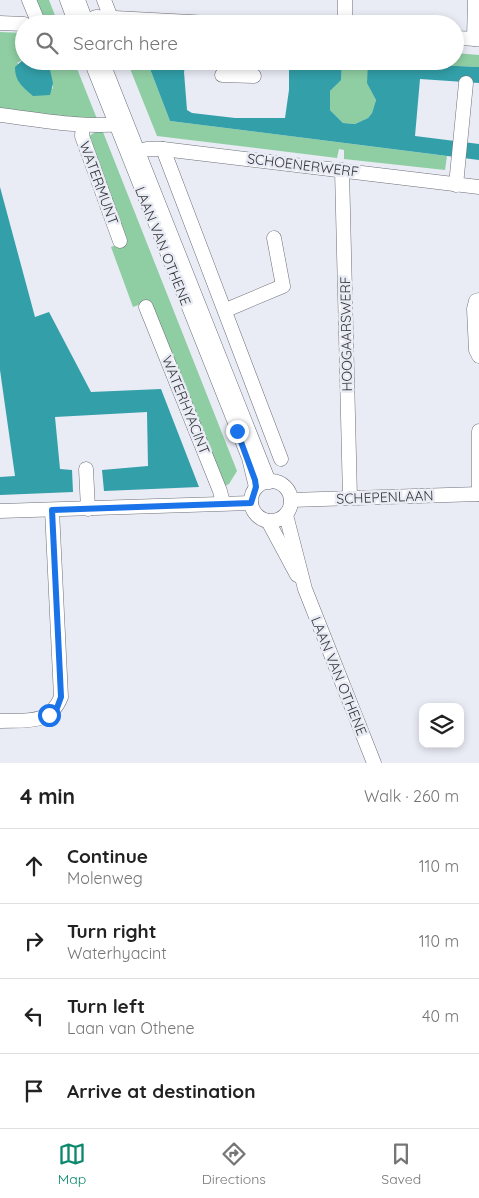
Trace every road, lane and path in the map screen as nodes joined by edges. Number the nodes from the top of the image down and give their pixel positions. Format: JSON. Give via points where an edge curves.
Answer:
{"nodes":[{"id":1,"x":29,"y":0,"type":"edge"},
{"id":2,"x":67,"y":0,"type":"edge"},
{"id":3,"x":78,"y":0,"type":"edge"},
{"id":4,"x":104,"y":0,"type":"edge"},
{"id":5,"x":345,"y":0,"type":"edge"},
{"id":6,"x":475,"y":0,"type":"edge"},
{"id":7,"x":35,"y":15,"type":"edge"},
{"id":8,"x":77,"y":15,"type":"edge"},
{"id":9,"x":81,"y":15,"type":"edge"},
{"id":10,"x":110,"y":15,"type":"edge"},
{"id":11,"x":345,"y":15,"type":"edge"},
{"id":12,"x":0,"y":23,"type":"edge"},
{"id":13,"x":15,"y":24,"type":"edge"},
{"id":14,"x":476,"y":39,"type":"edge"},
{"id":15,"x":95,"y":70,"type":"edge"},
{"id":16,"x":105,"y":70,"type":"edge"},
{"id":17,"x":238,"y":70,"type":"edge"},
{"id":18,"x":222,"y":75,"type":"dead end"},
{"id":19,"x":238,"y":76,"type":"junction"},
{"id":20,"x":254,"y":76,"type":"dead end"},
{"id":21,"x":466,"y":83,"type":"dead end"},
{"id":22,"x":0,"y":115,"type":"edge"},
{"id":23,"x":121,"y":124,"type":"junction"},
{"id":24,"x":83,"y":125,"type":"junction"},
{"id":25,"x":164,"y":149,"type":"junction"},
{"id":26,"x":132,"y":153,"type":"junction"},
{"id":27,"x":342,"y":170,"type":"junction"},
{"id":28,"x":456,"y":185,"type":"junction"},
{"id":29,"x":479,"y":187,"type":"edge"},
{"id":30,"x":274,"y":238,"type":"dead end"},
{"id":31,"x":120,"y":241,"type":"dead end"},
{"id":32,"x":479,"y":300,"type":"edge"},
{"id":33,"x":146,"y":307,"type":"dead end"},
{"id":34,"x":226,"y":310,"type":"junction"},
{"id":35,"x":479,"y":356,"type":"edge"},
{"id":36,"x":266,"y":419,"type":"junction"},
{"id":37,"x":242,"y":429,"type":"junction"},
{"id":38,"x":479,"y":431,"type":"edge"},
{"id":39,"x":281,"y":459,"type":"dead end"},
{"id":40,"x":86,"y":469,"type":"dead end"},
{"id":41,"x":269,"y":482,"type":"junction"},
{"id":42,"x":256,"y":487,"type":"junction"},
{"id":43,"x":479,"y":494,"type":"edge"},
{"id":44,"x":350,"y":498,"type":"junction"},
{"id":45,"x":291,"y":500,"type":"junction"},
{"id":46,"x":251,"y":503,"type":"junction"},
{"id":47,"x":223,"y":504,"type":"junction"},
{"id":48,"x":88,"y":509,"type":"junction"},
{"id":49,"x":52,"y":510,"type":"junction"},
{"id":50,"x":0,"y":511,"type":"edge"},
{"id":51,"x":286,"y":515,"type":"junction"},
{"id":52,"x":268,"y":521,"type":"junction"},
{"id":53,"x":305,"y":589,"type":"junction"},
{"id":54,"x":0,"y":721,"type":"edge"},
{"id":55,"x":374,"y":763,"type":"edge"}],
"edges":[{"from":1,"to":7,"type":"street"},
{"from":2,"to":8,"type":"street"},
{"from":3,"to":9,"type":"street"},
{"from":4,"to":10,"type":"street"},
{"from":5,"to":11,"type":"street"},
{"from":6,"to":14,"type":"street"},
{"from":12,"to":13,"type":"street"},
{"from":15,"to":23,"type":"street","name":"LAAN VAN OTHENE"},
{"from":16,"to":23,"type":"street","name":"LAAN VAN OTHENE"},
{"from":17,"to":19,"type":"street"},
{"from":18,"to":19,"type":"street"},
{"from":19,"to":20,"type":"street"},
{"from":21,"to":28,"type":"street"},
{"from":22,"to":24,"type":"street","name":"WATERMUNT"},
{"from":23,"to":24,"type":"street","name":"WATERMUNT"},
{"from":23,"to":26,"type":"street","name":"LAAN VAN OTHENE"},
{"from":24,"to":31,"type":"street","name":"WATERMUNT","via":[[82,136]]},
{"from":25,"to":26,"type":"street","name":"SCHOENERWERF"},
{"from":25,"to":27,"type":"street","name":"SCHOENERWERF"},
{"from":25,"to":34,"type":"street"},
{"from":26,"to":37,"type":"street","name":"LAAN VAN OTHENE"},
{"from":27,"to":28,"type":"street","name":"SCHOENERWERF"},
{"from":27,"to":44,"type":"street","name":"HOOGAARSWERF"},
{"from":28,"to":29,"type":"street","name":"SCHOENERWERF"},
{"from":30,"to":34,"type":"street","via":[[283,286]]},
{"from":32,"to":35,"type":"street","via":[[474,309]]},
{"from":33,"to":47,"type":"street","name":"WATERHYACINT"},
{"from":34,"to":36,"type":"street"},
{"from":36,"to":37,"type":"street"},
{"from":36,"to":39,"type":"street"},
{"from":37,"to":41,"type":"street","name":"LAAN VAN OTHENE"},
{"from":37,"to":42,"type":"street","name":"LAAN VAN OTHENE"},
{"from":38,"to":43,"type":"street"},
{"from":40,"to":48,"type":"street"},
{"from":41,"to":42,"type":"street"},
{"from":41,"to":45,"type":"street","via":[[283,486]]},
{"from":42,"to":46,"type":"street"},
{"from":43,"to":44,"type":"street","name":"SCHEPENLAAN"},
{"from":44,"to":45,"type":"street","name":"SCHEPENLAAN"},
{"from":45,"to":51,"type":"street"},
{"from":46,"to":47,"type":"street"},
{"from":46,"to":52,"type":"street","via":[[256,515]]},
{"from":47,"to":48,"type":"street"},
{"from":48,"to":49,"type":"street"},
{"from":49,"to":50,"type":"street"},
{"from":49,"to":54,"type":"street","via":[[61,697],[53,712],[37,719]]},
{"from":51,"to":52,"type":"street","via":[[276,521]]},
{"from":51,"to":53,"type":"street","name":"LAAN VAN OTHENE"},
{"from":52,"to":53,"type":"street","name":"LAAN VAN OTHENE"},
{"from":53,"to":55,"type":"street","name":"LAAN VAN OTHENE"}]}
